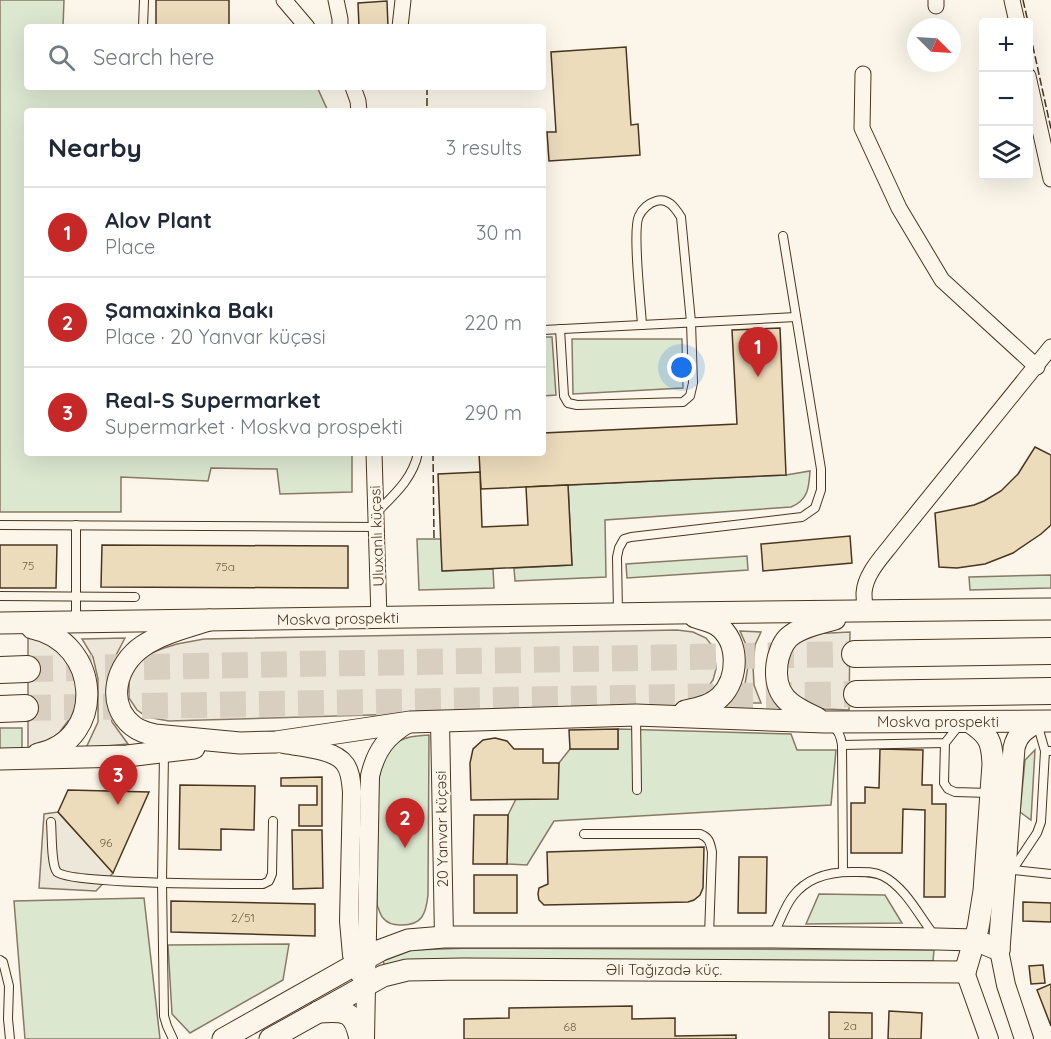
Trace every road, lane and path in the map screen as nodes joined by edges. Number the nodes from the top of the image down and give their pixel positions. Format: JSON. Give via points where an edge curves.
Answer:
{"nodes":[{"id":1,"x":144,"y":0,"type":"edge"},
{"id":2,"x":284,"y":0,"type":"edge"},
{"id":3,"x":336,"y":0,"type":"edge"},
{"id":4,"x":403,"y":0,"type":"edge"},
{"id":5,"x":1012,"y":0,"type":"edge"},
{"id":6,"x":1016,"y":18,"type":"edge"},
{"id":7,"x":143,"y":24,"type":"edge"},
{"id":8,"x":304,"y":24,"type":"edge"},
{"id":9,"x":340,"y":24,"type":"edge"},
{"id":10,"x":400,"y":24,"type":"edge"},
{"id":11,"x":863,"y":74,"type":"dead end"},
{"id":12,"x":355,"y":90,"type":"edge"},
{"id":13,"x":1033,"y":95,"type":"edge"},
{"id":14,"x":359,"y":108,"type":"edge"},
{"id":15,"x":1051,"y":179,"type":"edge"},
{"id":16,"x":783,"y":236,"type":"dead end"},
{"id":17,"x":796,"y":317,"type":"junction"},
{"id":18,"x":691,"y":322,"type":"junction"},
{"id":19,"x":642,"y":325,"type":"junction"},
{"id":20,"x":560,"y":329,"type":"junction"},
{"id":21,"x":546,"y":330,"type":"edge"},
{"id":22,"x":1051,"y":347,"type":"edge"},
{"id":23,"x":1036,"y":367,"type":"junction"},
{"id":24,"x":374,"y":456,"type":"edge"},
{"id":25,"x":417,"y":456,"type":"edge"},
{"id":26,"x":376,"y":520,"type":"junction"},
{"id":27,"x":0,"y":525,"type":"edge"},
{"id":28,"x":76,"y":525,"type":"junction"},
{"id":29,"x":0,"y":596,"type":"edge"},
{"id":30,"x":76,"y":597,"type":"junction"},
{"id":31,"x":135,"y":597,"type":"dead end"},
{"id":32,"x":1051,"y":609,"type":"edge"},
{"id":33,"x":865,"y":612,"type":"junction"},
{"id":34,"x":676,"y":613,"type":"junction"},
{"id":35,"x":618,"y":614,"type":"junction"},
{"id":36,"x":379,"y":618,"type":"junction"},
{"id":37,"x":208,"y":620,"type":"junction"},
{"id":38,"x":5,"y":623,"type":"edge"},
{"id":39,"x":76,"y":623,"type":"junction"},
{"id":40,"x":1051,"y":651,"type":"edge"},
{"id":41,"x":855,"y":654,"type":"tunnel mouth"},
{"id":42,"x":27,"y":669,"type":"tunnel mouth"},
{"id":43,"x":0,"y":670,"type":"edge"},
{"id":44,"x":1051,"y":692,"type":"edge"},
{"id":45,"x":857,"y":694,"type":"tunnel mouth"},
{"id":46,"x":25,"y":708,"type":"tunnel mouth"},
{"id":47,"x":0,"y":709,"type":"edge"},
{"id":48,"x":636,"y":715,"type":"junction"},
{"id":49,"x":661,"y":715,"type":"junction"},
{"id":50,"x":440,"y":721,"type":"junction"},
{"id":51,"x":966,"y":721,"type":"junction"},
{"id":52,"x":1044,"y":721,"type":"edge"},
{"id":53,"x":410,"y":722,"type":"junction"},
{"id":54,"x":825,"y":722,"type":"junction"},
{"id":55,"x":276,"y":742,"type":"junction"},
{"id":56,"x":240,"y":743,"type":"junction"},
{"id":57,"x":945,"y":744,"type":"junction"},
{"id":58,"x":842,"y":745,"type":"junction"},
{"id":59,"x":1048,"y":751,"type":"edge"},
{"id":60,"x":164,"y":752,"type":"junction"},
{"id":61,"x":10,"y":758,"type":"edge"},
{"id":62,"x":638,"y":790,"type":"dead end"},
{"id":63,"x":991,"y":794,"type":"junction"},
{"id":64,"x":273,"y":821,"type":"dead end"},
{"id":65,"x":51,"y":822,"type":"dead end"},
{"id":66,"x":584,"y":834,"type":"dead end"},
{"id":67,"x":843,"y":872,"type":"junction"},
{"id":68,"x":1051,"y":873,"type":"edge"},
{"id":69,"x":1009,"y":874,"type":"junction"},
{"id":70,"x":162,"y":882,"type":"junction"},
{"id":71,"x":444,"y":937,"type":"junction"},
{"id":72,"x":709,"y":937,"type":"junction"},
{"id":73,"x":773,"y":937,"type":"junction"},
{"id":74,"x":937,"y":939,"type":"junction"},
{"id":75,"x":975,"y":940,"type":"junction"},
{"id":76,"x":999,"y":950,"type":"junction"},
{"id":77,"x":0,"y":960,"type":"edge"},
{"id":78,"x":361,"y":960,"type":"junction"},
{"id":79,"x":935,"y":972,"type":"junction"},
{"id":80,"x":965,"y":972,"type":"junction"},
{"id":81,"x":366,"y":985,"type":"junction"},
{"id":82,"x":323,"y":1009,"type":"junction"},
{"id":83,"x":10,"y":1039,"type":"edge"},
{"id":84,"x":173,"y":1039,"type":"edge"},
{"id":85,"x":223,"y":1039,"type":"edge"},
{"id":86,"x":270,"y":1039,"type":"edge"},
{"id":87,"x":360,"y":1039,"type":"edge"},
{"id":88,"x":365,"y":1039,"type":"edge"},
{"id":89,"x":989,"y":1039,"type":"edge"},
{"id":90,"x":1024,"y":1039,"type":"edge"}],
"edges":[{"from":1,"to":7,"type":"lane"},
{"from":2,"to":8,"type":"street"},
{"from":3,"to":9,"type":"street"},
{"from":4,"to":10,"type":"street"},
{"from":5,"to":6,"type":"street"},
{"from":11,"to":23,"type":"street","via":[[862,128],[899,208],[942,280]]},
{"from":12,"to":14,"type":"street"},
{"from":13,"to":15,"type":"street"},
{"from":16,"to":17,"type":"lane"},
{"from":17,"to":18,"type":"lane"},
{"from":17,"to":35,"type":"lane","via":[[821,469],[821,490],[815,508],[802,518],[624,539],[617,557]]},
{"from":18,"to":19,"type":"lane"},
{"from":18,"to":19,"type":"lane","via":[[681,217],[671,203],[660,200],[649,204],[638,218]]},
{"from":18,"to":20,"type":"lane","via":[[693,383],[690,396],[683,402],[568,403],[564,396]]},
{"from":19,"to":20,"type":"lane"},
{"from":20,"to":21,"type":"lane"},
{"from":22,"to":23,"type":"street"},
{"from":23,"to":33,"type":"street","via":[[874,569],[864,592]]},
{"from":24,"to":26,"type":"street","name":"Uluxanlı küçəsi"},
{"from":25,"to":26,"type":"lane","via":[[411,475]]},
{"from":26,"to":28,"type":"lane"},
{"from":26,"to":36,"type":"street","name":"Uluxanlı küçəsi"},
{"from":27,"to":28,"type":"lane"},
{"from":28,"to":30,"type":"lane"},
{"from":29,"to":30,"type":"lane"},
{"from":30,"to":31,"type":"lane"},
{"from":30,"to":39,"type":"lane"},
{"from":32,"to":33,"type":"main road"},
{"from":33,"to":34,"type":"main road"},
{"from":33,"to":54,"type":"main road","via":[[800,630],[787,638],[778,655],[779,691],[786,701]]},
{"from":34,"to":35,"type":"main road","name":"Moskva prospekti"},
{"from":34,"to":49,"type":"main road","via":[[705,619],[727,635],[733,654],[733,674],[719,698],[709,704]]},
{"from":35,"to":36,"type":"main road","name":"Moskva prospekti"},
{"from":36,"to":37,"type":"main road","name":"Moskva prospekti"},
{"from":37,"to":39,"type":"main road","name":"Moskva prospekti"},
{"from":37,"to":56,"type":"main road","via":[[173,631],[131,656],[120,670],[118,702],[133,726],[144,732]]},
{"from":38,"to":39,"type":"main road","name":"Moskva prospekti"},
{"from":38,"to":61,"type":"main road","via":[[43,630],[68,645],[86,676],[87,696],[82,718],[60,746],[45,753]]},
{"from":40,"to":41,"type":"highway"},
{"from":42,"to":43,"type":"highway"},
{"from":44,"to":45,"type":"highway","name":"Moskva prospekti"},
{"from":46,"to":47,"type":"highway"},
{"from":48,"to":49,"type":"main road"},
{"from":48,"to":50,"type":"main road"},
{"from":48,"to":62,"type":"lane"},
{"from":49,"to":54,"type":"main road","name":"Moskva prospekti"},
{"from":50,"to":53,"type":"main road"},
{"from":50,"to":71,"type":"street","name":"20 Yanvar küçəsi"},
{"from":51,"to":52,"type":"main road","name":"Moskva prospekti"},
{"from":51,"to":54,"type":"main road","name":"Moskva prospekti"},
{"from":51,"to":57,"type":"lane"},
{"from":51,"to":63,"type":"main road","via":[[982,730],[992,748]]},
{"from":52,"to":59,"type":"lane"},
{"from":52,"to":69,"type":"main road","via":[[1024,730],[1016,741]]},
{"from":53,"to":55,"type":"main road"},
{"from":53,"to":78,"type":"street","via":[[387,739],[370,776]]},
{"from":54,"to":58,"type":"lane","via":[[836,728]]},
{"from":55,"to":56,"type":"main road"},
{"from":55,"to":78,"type":"street","via":[[334,754],[349,772],[349,921],[351,946]]},
{"from":56,"to":60,"type":"main road"},
{"from":57,"to":58,"type":"lane"},
{"from":57,"to":63,"type":"lane","via":[[948,789]]},
{"from":58,"to":67,"type":"lane"},
{"from":59,"to":69,"type":"lane","via":[[1041,822]]},
{"from":60,"to":61,"type":"main road"},
{"from":60,"to":70,"type":"lane"},
{"from":63,"to":75,"type":"main road","via":[[984,891]]},
{"from":64,"to":70,"type":"lane","via":[[269,881]]},
{"from":65,"to":70,"type":"lane","via":[[54,866],[58,872],[107,880]]},
{"from":66,"to":72,"type":"lane","via":[[700,834],[708,838],[712,852]]},
{"from":67,"to":73,"type":"lane","via":[[824,875],[806,884],[792,897]]},
{"from":67,"to":74,"type":"lane","via":[[884,876],[905,895]]},
{"from":68,"to":69,"type":"lane"},
{"from":69,"to":76,"type":"main road"},
{"from":70,"to":84,"type":"lane","via":[[164,1016]]},
{"from":71,"to":72,"type":"main road"},
{"from":71,"to":78,"type":"main road","via":[[408,940]]},
{"from":72,"to":73,"type":"main road"},
{"from":73,"to":74,"type":"main road"},
{"from":74,"to":75,"type":"main road"},
{"from":74,"to":79,"type":"main road","via":[[947,954],[944,964]]},
{"from":75,"to":76,"type":"main road"},
{"from":75,"to":80,"type":"main road"},
{"from":76,"to":80,"type":"main road"},
{"from":76,"to":90,"type":"street"},
{"from":77,"to":83,"type":"lane","via":[[9,986]]},
{"from":78,"to":81,"type":"street"},
{"from":78,"to":85,"type":"main road"},
{"from":79,"to":80,"type":"main road","name":"Əli Tağızadə küç."},
{"from":79,"to":81,"type":"main road","name":"Əli Tağızadə küç.","via":[[419,969],[394,973]]},
{"from":80,"to":89,"type":"street"},
{"from":81,"to":82,"type":"main road","name":"Əli Tağızadə küç."},
{"from":81,"to":88,"type":"street"},
{"from":82,"to":86,"type":"main road","name":"Əli Tağızadə küç."},
{"from":82,"to":87,"type":"main road","via":[[347,1013],[354,1019]]}]}
